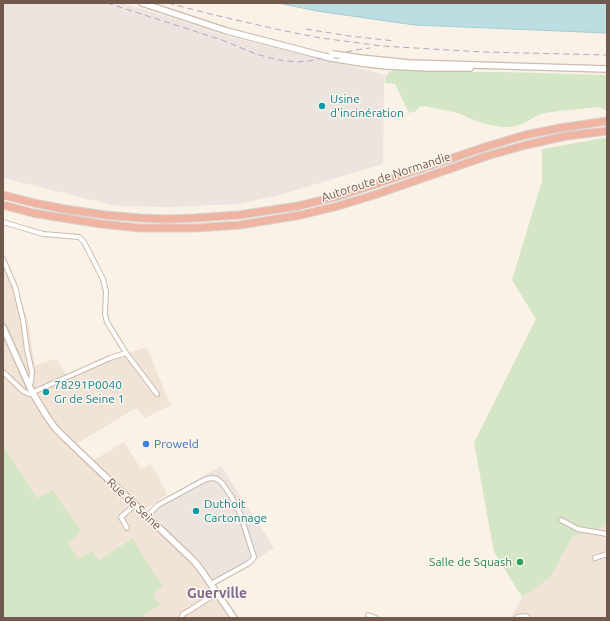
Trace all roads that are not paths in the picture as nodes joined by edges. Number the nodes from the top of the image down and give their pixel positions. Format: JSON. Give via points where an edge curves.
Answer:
{"nodes":[{"id":1,"x":142,"y":3,"type":"edge"},
{"id":2,"x":302,"y":50,"type":"junction"},
{"id":3,"x":331,"y":56,"type":"junction"},
{"id":4,"x":508,"y":67,"type":"junction"},
{"id":5,"x":607,"y":69,"type":"edge"},
{"id":6,"x":607,"y":121,"type":"edge"},
{"id":7,"x":607,"y":131,"type":"edge"},
{"id":8,"x":3,"y":195,"type":"edge"},
{"id":9,"x":3,"y":205,"type":"edge"},
{"id":10,"x":3,"y":222,"type":"edge"},
{"id":11,"x":3,"y":259,"type":"edge"},
{"id":12,"x":3,"y":327,"type":"edge"},
{"id":13,"x":126,"y":353,"type":"junction"},
{"id":14,"x":3,"y":372,"type":"edge"},
{"id":15,"x":28,"y":386,"type":"junction"},
{"id":16,"x":32,"y":392,"type":"junction"},
{"id":17,"x":157,"y":394,"type":"dead end"},
{"id":18,"x":135,"y":506,"type":"junction"},
{"id":19,"x":147,"y":516,"type":"junction"},
{"id":20,"x":561,"y":520,"type":"dead end"},
{"id":21,"x":127,"y":528,"type":"dead end"},
{"id":22,"x":607,"y":534,"type":"edge"},
{"id":23,"x":607,"y":554,"type":"edge"},
{"id":24,"x":595,"y":558,"type":"dead end"},
{"id":25,"x":211,"y":584,"type":"junction"},
{"id":26,"x":217,"y":593,"type":"junction"},
{"id":27,"x":368,"y":615,"type":"dead end"},
{"id":28,"x":182,"y":617,"type":"edge"},
{"id":29,"x":234,"y":618,"type":"edge"},
{"id":30,"x":376,"y":618,"type":"edge"},
{"id":31,"x":517,"y":618,"type":"edge"},
{"id":32,"x":528,"y":618,"type":"edge"}],
"edges":[{"from":1,"to":2,"type":"main road","via":[[235,33]]},
{"from":2,"to":3,"type":"main road"},
{"from":2,"to":3,"type":"main road","bridge":true},
{"from":3,"to":4,"type":"main road","bridge":true,"via":[[394,62]]},
{"from":3,"to":4,"type":"main road","via":[[387,66]]},
{"from":4,"to":5,"type":"main road"},
{"from":6,"to":8,"type":"highway","name":"Autoroute de Normandie","via":[[526,135],[335,197],[298,206],[224,217],[166,219],[105,215]]},
{"from":7,"to":9,"type":"highway","name":"Autoroute de Normandie","via":[[566,136],[490,154],[374,196],[301,215],[240,225],[140,228],[101,224]]},
{"from":10,"to":13,"type":"street","via":[[43,234],[79,237],[84,242],[103,280],[106,292],[106,322]]},
{"from":11,"to":15,"type":"street","via":[[15,287],[23,320],[32,372]]},
{"from":12,"to":15,"type":"main road","name":"Rue de Seine"},
{"from":13,"to":16,"type":"street"},
{"from":13,"to":17,"type":"street"},
{"from":14,"to":16,"type":"street","via":[[23,391],[29,394]]},
{"from":15,"to":16,"type":"main road","name":"Rue de Seine"},
{"from":16,"to":18,"type":"main road","name":"Rue de Seine","via":[[55,428]]},
{"from":18,"to":19,"type":"main road","name":"Rue de Seine"},
{"from":18,"to":21,"type":"street","via":[[121,516]]},
{"from":19,"to":25,"type":"main road","name":"Rue de Seine","via":[[195,562]]},
{"from":19,"to":25,"type":"street","via":[[158,504],[206,479],[217,479],[222,483],[240,512],[254,557]]},
{"from":20,"to":22,"type":"street","via":[[578,529]]},
{"from":23,"to":24,"type":"street"},
{"from":25,"to":26,"type":"main road","name":"Rue de Seine"},
{"from":26,"to":28,"type":"street"},
{"from":26,"to":29,"type":"main road","name":"Rue de Seine"},
{"from":27,"to":30,"type":"street"},
{"from":31,"to":32,"type":"street"}]}
